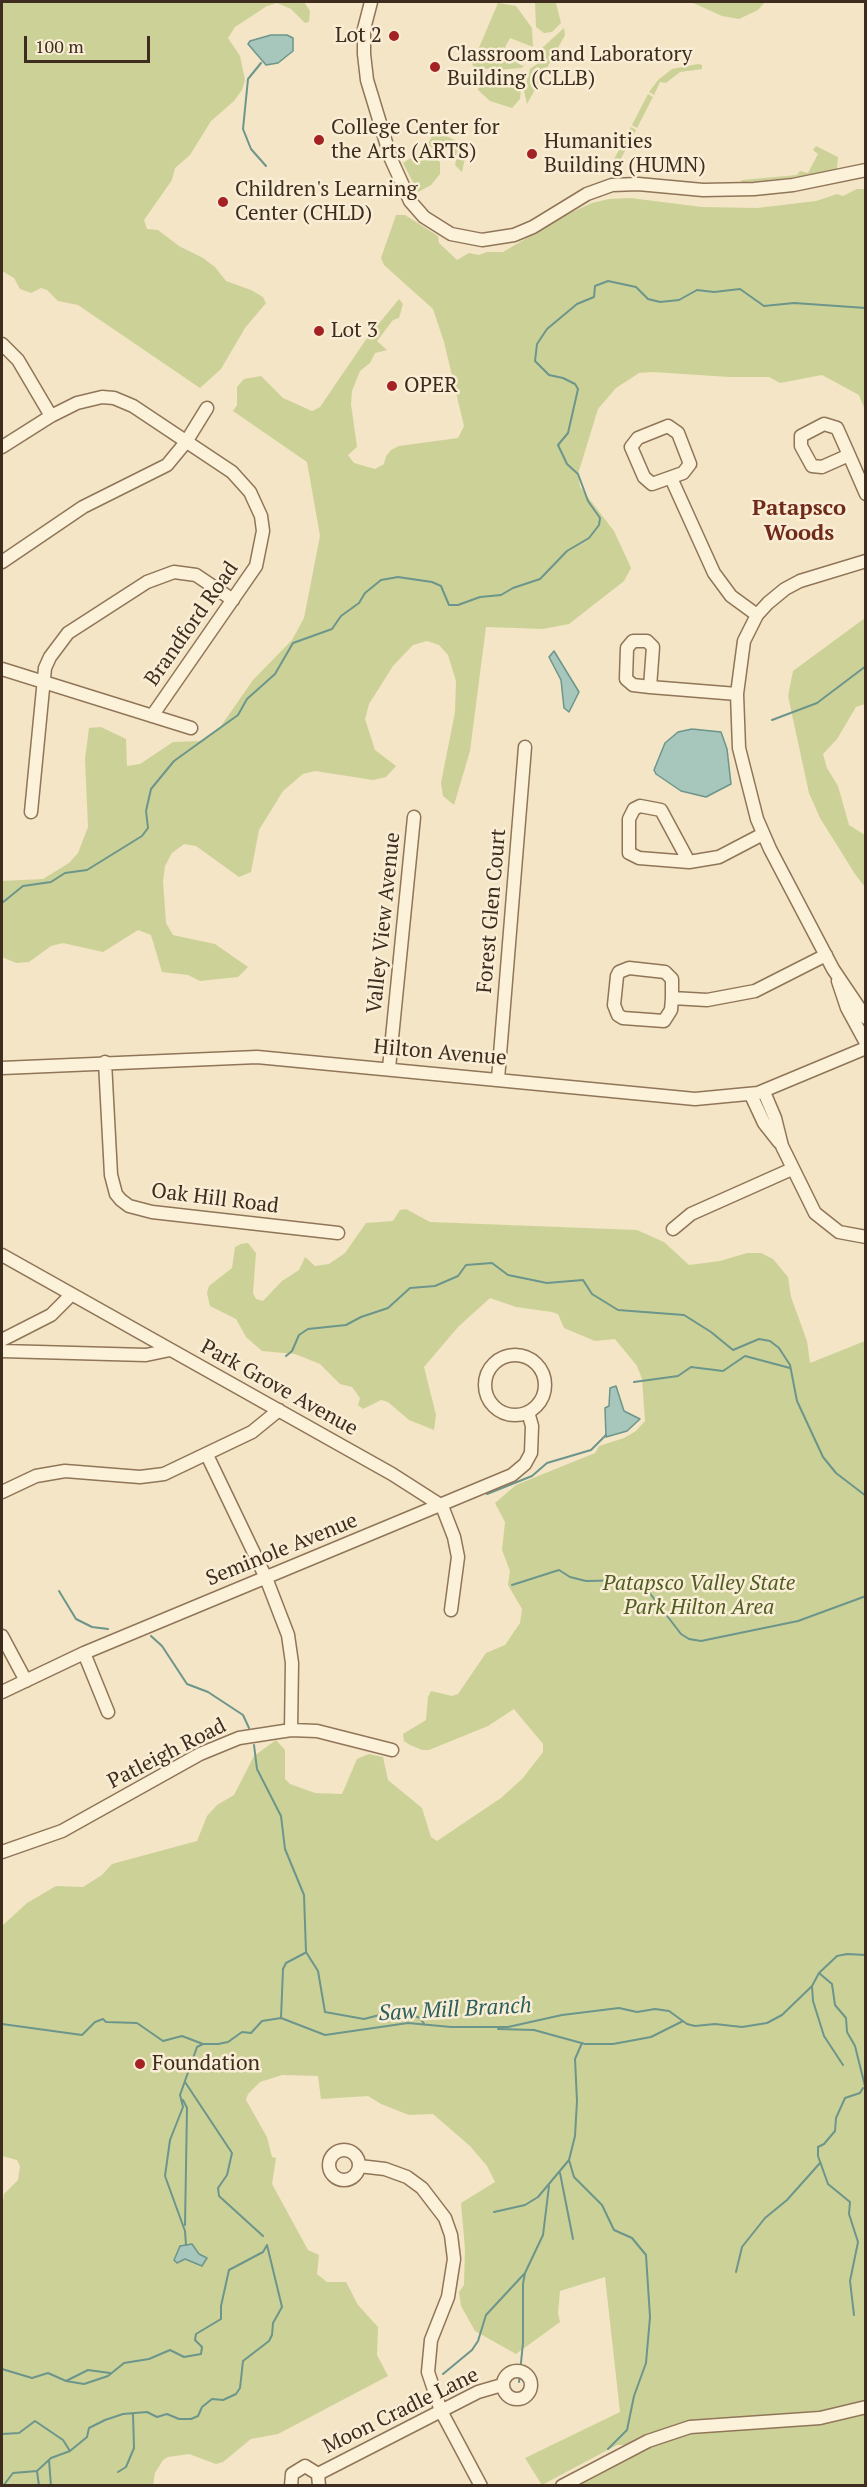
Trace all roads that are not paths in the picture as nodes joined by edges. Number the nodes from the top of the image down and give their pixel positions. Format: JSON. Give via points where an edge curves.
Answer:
{"nodes":[{"id":1,"x":371,"y":2,"type":"edge"},
{"id":2,"x":866,"y":170,"type":"edge"},
{"id":3,"x":2,"y":344,"type":"edge"},
{"id":4,"x":207,"y":408,"type":"dead end"},
{"id":5,"x":51,"y":416,"type":"junction"},
{"id":6,"x":186,"y":442,"type":"junction"},
{"id":7,"x":2,"y":447,"type":"edge"},
{"id":8,"x":849,"y":455,"type":"dead end"},
{"id":9,"x":671,"y":478,"type":"junction"},
{"id":10,"x":866,"y":494,"type":"edge"},
{"id":11,"x":866,"y":561,"type":"edge"},
{"id":12,"x":2,"y":562,"type":"edge"},
{"id":13,"x":233,"y":600,"type":"junction"},
{"id":14,"x":757,"y":615,"type":"junction"},
{"id":15,"x":2,"y":669,"type":"edge"},
{"id":16,"x":43,"y":681,"type":"junction"},
{"id":17,"x":650,"y":687,"type":"dead end"},
{"id":18,"x":737,"y":694,"type":"junction"},
{"id":19,"x":152,"y":716,"type":"junction"},
{"id":20,"x":192,"y":728,"type":"dead end"},
{"id":21,"x":525,"y":747,"type":"dead end"},
{"id":22,"x":31,"y":812,"type":"dead end"},
{"id":23,"x":414,"y":817,"type":"dead end"},
{"id":24,"x":763,"y":834,"type":"junction"},
{"id":25,"x":689,"y":862,"type":"junction"},
{"id":26,"x":826,"y":955,"type":"junction"},
{"id":27,"x":833,"y":969,"type":"junction"},
{"id":28,"x":672,"y":998,"type":"junction"},
{"id":29,"x":866,"y":1018,"type":"edge"},
{"id":30,"x":866,"y":1042,"type":"edge"},
{"id":31,"x":866,"y":1048,"type":"edge"},
{"id":32,"x":105,"y":1062,"type":"junction"},
{"id":33,"x":2,"y":1068,"type":"edge"},
{"id":34,"x":389,"y":1068,"type":"junction"},
{"id":35,"x":498,"y":1078,"type":"junction"},
{"id":36,"x":764,"y":1092,"type":"junction"},
{"id":37,"x":751,"y":1095,"type":"junction"},
{"id":38,"x":782,"y":1146,"type":"junction"},
{"id":39,"x":792,"y":1169,"type":"junction"},
{"id":40,"x":673,"y":1229,"type":"dead end"},
{"id":41,"x":338,"y":1233,"type":"dead end"},
{"id":42,"x":866,"y":1237,"type":"edge"},
{"id":43,"x":2,"y":1255,"type":"edge"},
{"id":44,"x":71,"y":1295,"type":"junction"},
{"id":45,"x":2,"y":1340,"type":"edge"},
{"id":46,"x":170,"y":1350,"type":"junction"},
{"id":47,"x":2,"y":1351,"type":"edge"},
{"id":48,"x":279,"y":1410,"type":"junction"},
{"id":49,"x":528,"y":1412,"type":"junction"},
{"id":50,"x":207,"y":1455,"type":"junction"},
{"id":51,"x":2,"y":1492,"type":"edge"},
{"id":52,"x":442,"y":1506,"type":"junction"},
{"id":53,"x":266,"y":1578,"type":"junction"},
{"id":54,"x":451,"y":1610,"type":"dead end"},
{"id":55,"x":2,"y":1636,"type":"edge"},
{"id":56,"x":84,"y":1653,"type":"junction"},
{"id":57,"x":26,"y":1681,"type":"junction"},
{"id":58,"x":2,"y":1692,"type":"edge"},
{"id":59,"x":108,"y":1712,"type":"dead end"},
{"id":60,"x":291,"y":1730,"type":"junction"},
{"id":61,"x":392,"y":1750,"type":"dead end"},
{"id":62,"x":2,"y":1852,"type":"edge"},
{"id":63,"x":359,"y":2166,"type":"dead end"},
{"id":64,"x":502,"y":2385,"type":"dead end"},
{"id":65,"x":866,"y":2407,"type":"edge"},
{"id":66,"x":441,"y":2411,"type":"junction"},
{"id":67,"x":318,"y":2480,"type":"edge"},
{"id":68,"x":291,"y":2486,"type":"edge"},
{"id":69,"x":481,"y":2486,"type":"edge"},
{"id":70,"x":562,"y":2486,"type":"edge"}],
"edges":[{"from":1,"to":2,"type":"street","via":[[364,29],[367,80],[391,159],[410,201],[429,221],[451,234],[482,240],[514,236],[587,194],[612,185],[754,189]]},
{"from":3,"to":5,"type":"street","via":[[18,360]]},
{"from":4,"to":6,"type":"street"},
{"from":5,"to":6,"type":"street","name":"Brandford Road","via":[[89,399],[114,398],[134,406]]},
{"from":5,"to":7,"type":"street","name":"Brandford Road"},
{"from":6,"to":12,"type":"street","via":[[159,471],[83,507]]},
{"from":6,"to":13,"type":"street","name":"Brandford Road","via":[[242,482],[261,516],[260,556]]},
{"from":8,"to":10,"type":"street"},
{"from":9,"to":9,"type":"street","via":[[688,469],[689,457],[674,428],[663,427],[638,438],[631,447],[647,482],[658,484]]},
{"from":9,"to":14,"type":"street","via":[[714,573],[731,596]]},
{"from":11,"to":14,"type":"street","via":[[792,584]]},
{"from":13,"to":16,"type":"street","via":[[196,575],[185,572],[161,576],[68,633],[50,657]]},
{"from":13,"to":19,"type":"street","name":"Brandford Road"},
{"from":14,"to":18,"type":"street","via":[[740,656]]},
{"from":15,"to":16,"type":"street"},
{"from":16,"to":19,"type":"street"},
{"from":16,"to":22,"type":"street"},
{"from":17,"to":18,"type":"street"},
{"from":18,"to":24,"type":"street","via":[[743,770]]},
{"from":19,"to":20,"type":"street"},
{"from":21,"to":35,"type":"street","name":"Forest Glen Court"},
{"from":23,"to":34,"type":"street","name":"Valley View Avenue"},
{"from":24,"to":25,"type":"street","via":[[719,857]]},
{"from":24,"to":26,"type":"street"},
{"from":25,"to":25,"type":"street","via":[[661,810],[640,806],[634,809],[629,819],[629,853],[639,858]]},
{"from":26,"to":27,"type":"street"},
{"from":26,"to":28,"type":"street","via":[[740,996],[707,1000]]},
{"from":27,"to":29,"type":"street"},
{"from":27,"to":30,"type":"street","via":[[847,1008]]},
{"from":28,"to":28,"type":"street","via":[[672,979],[665,972],[629,968],[616,976],[614,1005],[623,1018],[664,1021]]},
{"from":31,"to":36,"type":"street","name":"Hilton Avenue"},
{"from":32,"to":33,"type":"street","name":"Hilton Avenue"},
{"from":32,"to":34,"type":"street","name":"Hilton Avenue","via":[[237,1056]]},
{"from":32,"to":41,"type":"street","name":"Oak Hill Road","via":[[111,1174],[116,1194],[129,1206],[152,1212]]},
{"from":34,"to":35,"type":"street","name":"Hilton Avenue"},
{"from":35,"to":37,"type":"street","name":"Hilton Avenue","via":[[676,1099]]},
{"from":36,"to":37,"type":"street","name":"Hilton Avenue"},
{"from":36,"to":38,"type":"street"},
{"from":37,"to":38,"type":"street"},
{"from":38,"to":39,"type":"street"},
{"from":39,"to":40,"type":"street","via":[[691,1214]]},
{"from":39,"to":42,"type":"street","via":[[820,1219],[839,1232]]},
{"from":43,"to":44,"type":"street","name":"Park Grove Avenue"},
{"from":44,"to":45,"type":"street","via":[[51,1314]]},
{"from":44,"to":46,"type":"street","name":"Park Grove Avenue"},
{"from":46,"to":47,"type":"street","via":[[146,1354]]},
{"from":46,"to":48,"type":"street","name":"Park Grove Avenue"},
{"from":48,"to":50,"type":"street","via":[[252,1432]]},
{"from":48,"to":52,"type":"street","name":"Park Grove Avenue"},
{"from":49,"to":49,"type":"street","via":[[537,1406],[544,1393],[540,1369],[519,1355],[500,1359],[492,1365],[486,1379],[489,1399],[504,1412]]},
{"from":49,"to":52,"type":"street","name":"Seminole Avenue","via":[[532,1447],[521,1468]]},
{"from":50,"to":51,"type":"street","via":[[152,1476],[65,1471],[36,1476]]},
{"from":50,"to":53,"type":"street"},
{"from":52,"to":53,"type":"street","name":"Seminole Avenue"},
{"from":52,"to":54,"type":"street","via":[[458,1557]]},
{"from":53,"to":56,"type":"street","name":"Seminole Avenue"},
{"from":53,"to":60,"type":"street","via":[[290,1651]]},
{"from":55,"to":57,"type":"street"},
{"from":56,"to":57,"type":"street","name":"Seminole Avenue"},
{"from":56,"to":59,"type":"street"},
{"from":57,"to":58,"type":"street","name":"Seminole Avenue"},
{"from":60,"to":61,"type":"street","name":"Patleigh Road","via":[[338,1735]]},
{"from":60,"to":62,"type":"street","name":"Patleigh Road","via":[[260,1732],[219,1744],[72,1826]]},
{"from":63,"to":66,"type":"street","via":[[385,2169],[422,2188],[435,2202],[451,2235],[452,2279],[430,2340],[428,2357],[432,2390]]},
{"from":64,"to":66,"type":"street","name":"Moon Cradle Lane"},
{"from":65,"to":70,"type":"street","via":[[820,2418],[690,2427],[648,2442]]},
{"from":66,"to":67,"type":"street","name":"Moon Cradle Lane"},
{"from":66,"to":69,"type":"street"},
{"from":67,"to":68,"type":"street","name":"Moon Cradle Lane","via":[[310,2467],[300,2467],[292,2474]]}]}
